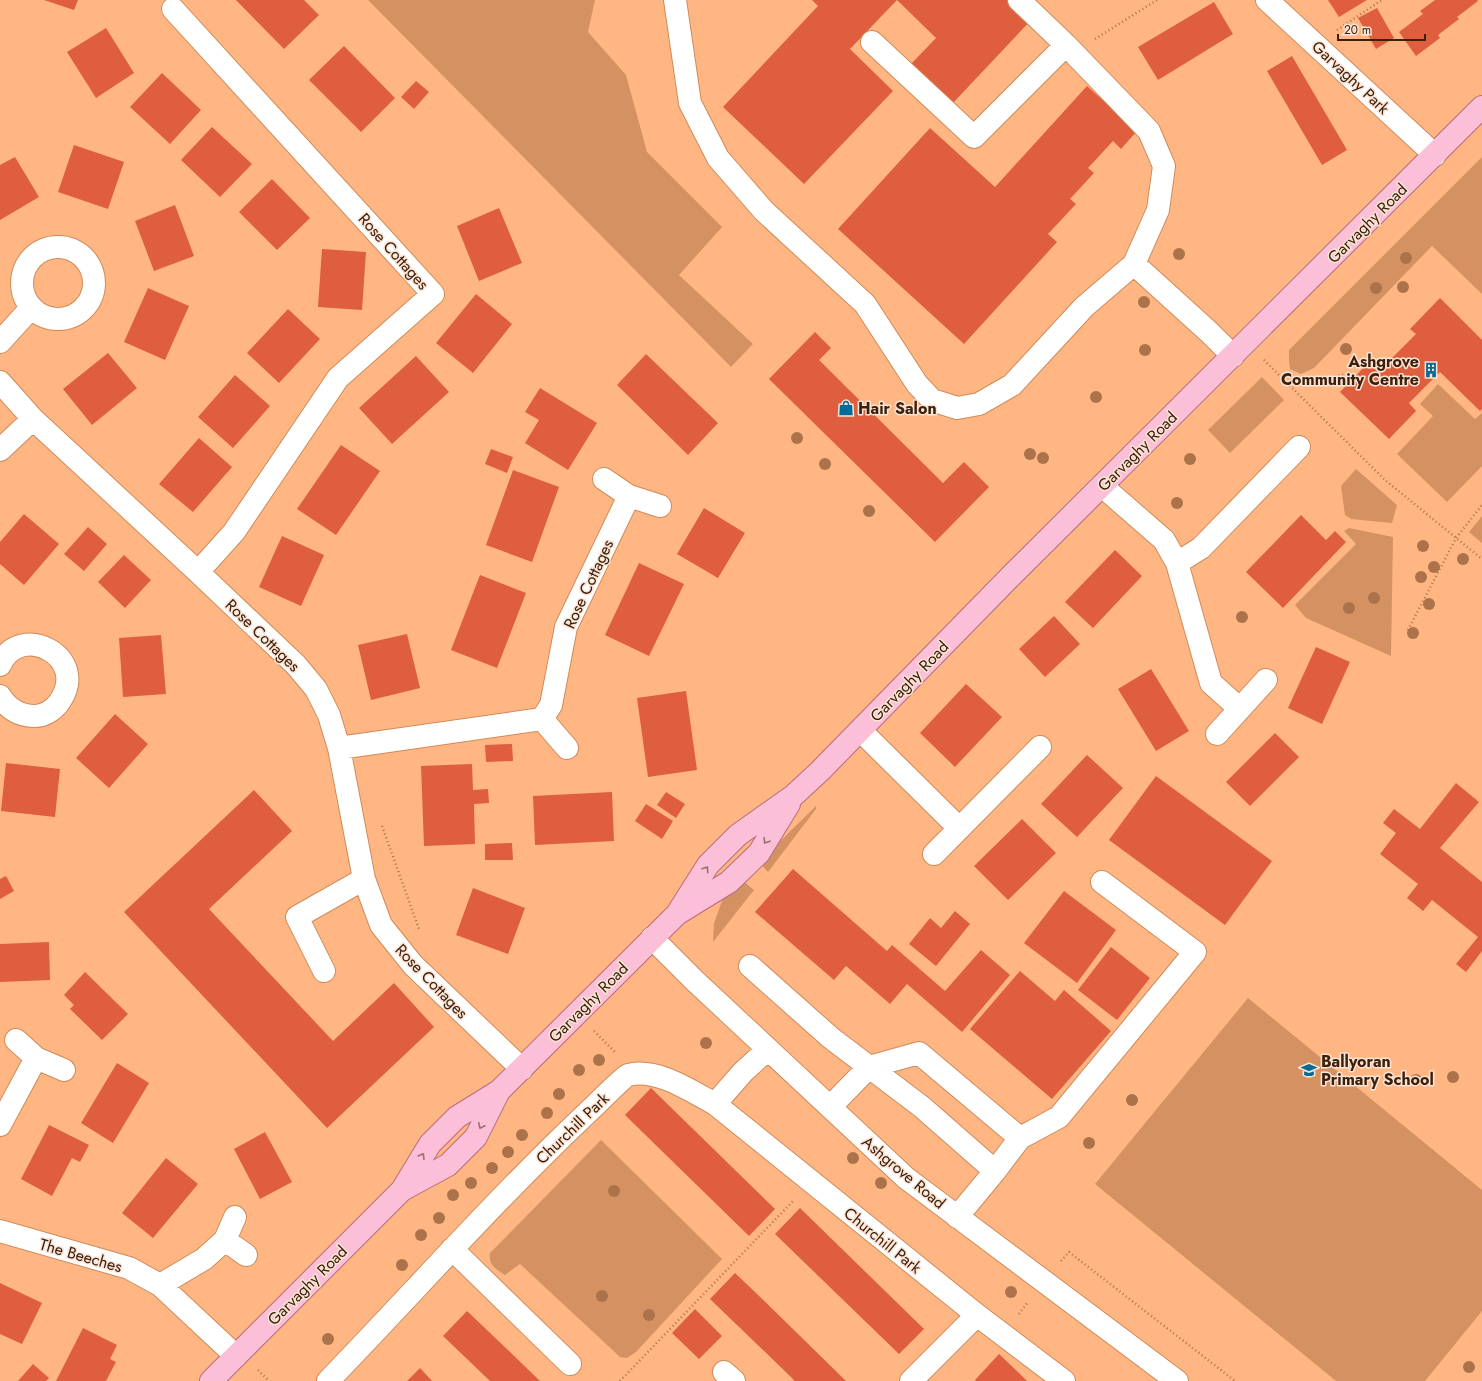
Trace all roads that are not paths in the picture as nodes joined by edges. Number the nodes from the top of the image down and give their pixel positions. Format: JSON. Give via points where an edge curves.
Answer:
{"nodes":[{"id":1,"x":676,"y":0,"type":"edge"},
{"id":2,"x":1019,"y":0,"type":"edge"},
{"id":3,"x":1267,"y":0,"type":"edge"},
{"id":4,"x":173,"y":9,"type":"dead end"},
{"id":5,"x":872,"y":42,"type":"dead end"},
{"id":6,"x":1066,"y":45,"type":"junction"},
{"id":7,"x":1482,"y":107,"type":"edge"},
{"id":8,"x":1435,"y":155,"type":"junction"},
{"id":9,"x":1134,"y":264,"type":"junction"},
{"id":10,"x":31,"y":308,"type":"dead end"},
{"id":11,"x":0,"y":342,"type":"edge"},
{"id":12,"x":1240,"y":349,"type":"junction"},
{"id":13,"x":0,"y":382,"type":"edge"},
{"id":14,"x":33,"y":419,"type":"junction"},
{"id":15,"x":1299,"y":447,"type":"dead end"},
{"id":16,"x":0,"y":450,"type":"edge"},
{"id":17,"x":604,"y":479,"type":"dead end"},
{"id":18,"x":1102,"y":486,"type":"junction"},
{"id":19,"x":629,"y":496,"type":"junction"},
{"id":20,"x":660,"y":506,"type":"dead end"},
{"id":21,"x":1177,"y":563,"type":"junction"},
{"id":22,"x":198,"y":572,"type":"junction"},
{"id":23,"x":4,"y":652,"type":"edge"},
{"id":24,"x":1266,"y":680,"type":"dead end"},
{"id":25,"x":0,"y":696,"type":"edge"},
{"id":26,"x":1240,"y":709,"type":"junction"},
{"id":27,"x":542,"y":719,"type":"junction"},
{"id":28,"x":861,"y":730,"type":"junction"},
{"id":29,"x":1217,"y":734,"type":"dead end"},
{"id":30,"x":1040,"y":747,"type":"dead end"},
{"id":31,"x":339,"y":748,"type":"junction"},
{"id":32,"x":567,"y":748,"type":"dead end"},
{"id":33,"x":959,"y":828,"type":"junction"},
{"id":34,"x":934,"y":854,"type":"dead end"},
{"id":35,"x":364,"y":879,"type":"junction"},
{"id":36,"x":1102,"y":882,"type":"dead end"},
{"id":37,"x":652,"y":938,"type":"junction"},
{"id":38,"x":750,"y":966,"type":"dead end"},
{"id":39,"x":324,"y":971,"type":"dead end"},
{"id":40,"x":16,"y":1040,"type":"dead end"},
{"id":41,"x":768,"y":1049,"type":"junction"},
{"id":42,"x":36,"y":1058,"type":"junction"},
{"id":43,"x":869,"y":1067,"type":"junction"},
{"id":44,"x":522,"y":1068,"type":"junction"},
{"id":45,"x":64,"y":1070,"type":"dead end"},
{"id":46,"x":715,"y":1104,"type":"junction"},
{"id":47,"x":830,"y":1107,"type":"junction"},
{"id":48,"x":0,"y":1125,"type":"edge"},
{"id":49,"x":1020,"y":1138,"type":"junction"},
{"id":50,"x":995,"y":1171,"type":"junction"},
{"id":51,"x":234,"y":1217,"type":"dead end"},
{"id":52,"x":957,"y":1217,"type":"junction"},
{"id":53,"x":0,"y":1231,"type":"edge"},
{"id":54,"x":225,"y":1240,"type":"junction"},
{"id":55,"x":452,"y":1249,"type":"junction"},
{"id":56,"x":246,"y":1255,"type":"dead end"},
{"id":57,"x":160,"y":1285,"type":"junction"},
{"id":58,"x":977,"y":1316,"type":"junction"},
{"id":59,"x":236,"y":1356,"type":"junction"},
{"id":60,"x":570,"y":1364,"type":"dead end"},
{"id":61,"x":211,"y":1381,"type":"edge"},
{"id":62,"x":328,"y":1381,"type":"edge"},
{"id":63,"x":911,"y":1381,"type":"edge"},
{"id":64,"x":1064,"y":1381,"type":"edge"},
{"id":65,"x":1177,"y":1381,"type":"edge"}],
"edges":[{"from":1,"to":9,"type":"street","via":[[690,103],[718,158],[764,211],[865,304],[917,384],[932,400],[957,408],[979,404],[1012,385],[1084,307]]},
{"from":2,"to":6,"type":"street"},
{"from":3,"to":8,"type":"street","name":"Garvaghy Park"},
{"from":4,"to":22,"type":"street","name":"Rose Cottages","via":[[433,294],[338,378],[234,532]]},
{"from":5,"to":6,"type":"street","via":[[974,137]]},
{"from":6,"to":9,"type":"street","via":[[1149,131],[1164,166],[1158,210]]},
{"from":7,"to":8,"type":"main road","name":"Garvaghy Road"},
{"from":8,"to":12,"type":"main road","name":"Garvaghy Road"},
{"from":9,"to":12,"type":"street","via":[[1209,332]]},
{"from":10,"to":11,"type":"street"},
{"from":12,"to":18,"type":"main road","name":"Garvaghy Road"},
{"from":13,"to":14,"type":"street","name":"Rose Cottages"},
{"from":14,"to":16,"type":"street"},
{"from":14,"to":22,"type":"street","name":"Rose Cottages"},
{"from":15,"to":21,"type":"street","via":[[1201,548]]},
{"from":17,"to":19,"type":"street"},
{"from":18,"to":21,"type":"street","via":[[1164,540]]},
{"from":18,"to":28,"type":"main road","name":"Garvaghy Road"},
{"from":19,"to":20,"type":"street"},
{"from":19,"to":27,"type":"street","name":"Rose Cottages","via":[[566,627],[551,705]]},
{"from":21,"to":26,"type":"street","via":[[1210,684]]},
{"from":22,"to":31,"type":"street","name":"Rose Cottages","via":[[296,665],[316,689],[329,715]]},
{"from":23,"to":25,"type":"street","via":[[33,644],[44,647],[54,652],[62,661],[67,672],[68,684],[58,705],[37,716],[14,712]]},
{"from":24,"to":26,"type":"street"},
{"from":26,"to":29,"type":"street"},
{"from":27,"to":31,"type":"street"},
{"from":27,"to":32,"type":"street"},
{"from":28,"to":33,"type":"street"},
{"from":28,"to":37,"type":"main road","name":"Garvaghy Road","via":[[793,796],[759,853],[729,882],[677,914]]},
{"from":30,"to":33,"type":"street"},
{"from":31,"to":35,"type":"street","name":"Rose Cottages"},
{"from":33,"to":34,"type":"street"},
{"from":35,"to":39,"type":"street","via":[[297,917]]},
{"from":35,"to":44,"type":"street","name":"Rose Cottages","via":[[381,926],[413,965]]},
{"from":36,"to":49,"type":"street","via":[[1195,952],[1059,1117]]},
{"from":37,"to":41,"type":"street","name":"Ashgrove Road"},
{"from":37,"to":44,"type":"main road","name":"Garvaghy Road"},
{"from":38,"to":43,"type":"street","via":[[831,1038]]},
{"from":40,"to":42,"type":"street"},
{"from":41,"to":46,"type":"street","via":[[743,1072]]},
{"from":41,"to":47,"type":"street","name":"Ashgrove Road"},
{"from":42,"to":45,"type":"street"},
{"from":42,"to":48,"type":"street"},
{"from":43,"to":47,"type":"street"},
{"from":43,"to":49,"type":"street","via":[[919,1053]]},
{"from":43,"to":50,"type":"street","via":[[922,1108]]},
{"from":44,"to":59,"type":"main road","name":"Garvaghy Road","via":[[499,1091],[476,1137],[448,1165],[402,1190]]},
{"from":46,"to":55,"type":"street","name":"Churchill Park","via":[[668,1079],[647,1074],[627,1075],[560,1138]]},
{"from":46,"to":58,"type":"street","name":"Churchill Park"},
{"from":47,"to":52,"type":"street","name":"Ashgrove Road","via":[[906,1178]]},
{"from":49,"to":50,"type":"street"},
{"from":50,"to":52,"type":"street"},
{"from":51,"to":54,"type":"street"},
{"from":52,"to":65,"type":"street","name":"Ashgrove Road"},
{"from":53,"to":57,"type":"street","name":"The Beeches","via":[[129,1268]]},
{"from":54,"to":56,"type":"street"},
{"from":54,"to":57,"type":"street","via":[[204,1259]]},
{"from":55,"to":60,"type":"street"},
{"from":55,"to":62,"type":"street","name":"Churchill Park"},
{"from":57,"to":59,"type":"street","name":"The Beeches"},
{"from":58,"to":63,"type":"street"},
{"from":58,"to":64,"type":"street","name":"Churchill Park"},
{"from":59,"to":61,"type":"main road","name":"Garvaghy Road"}]}
